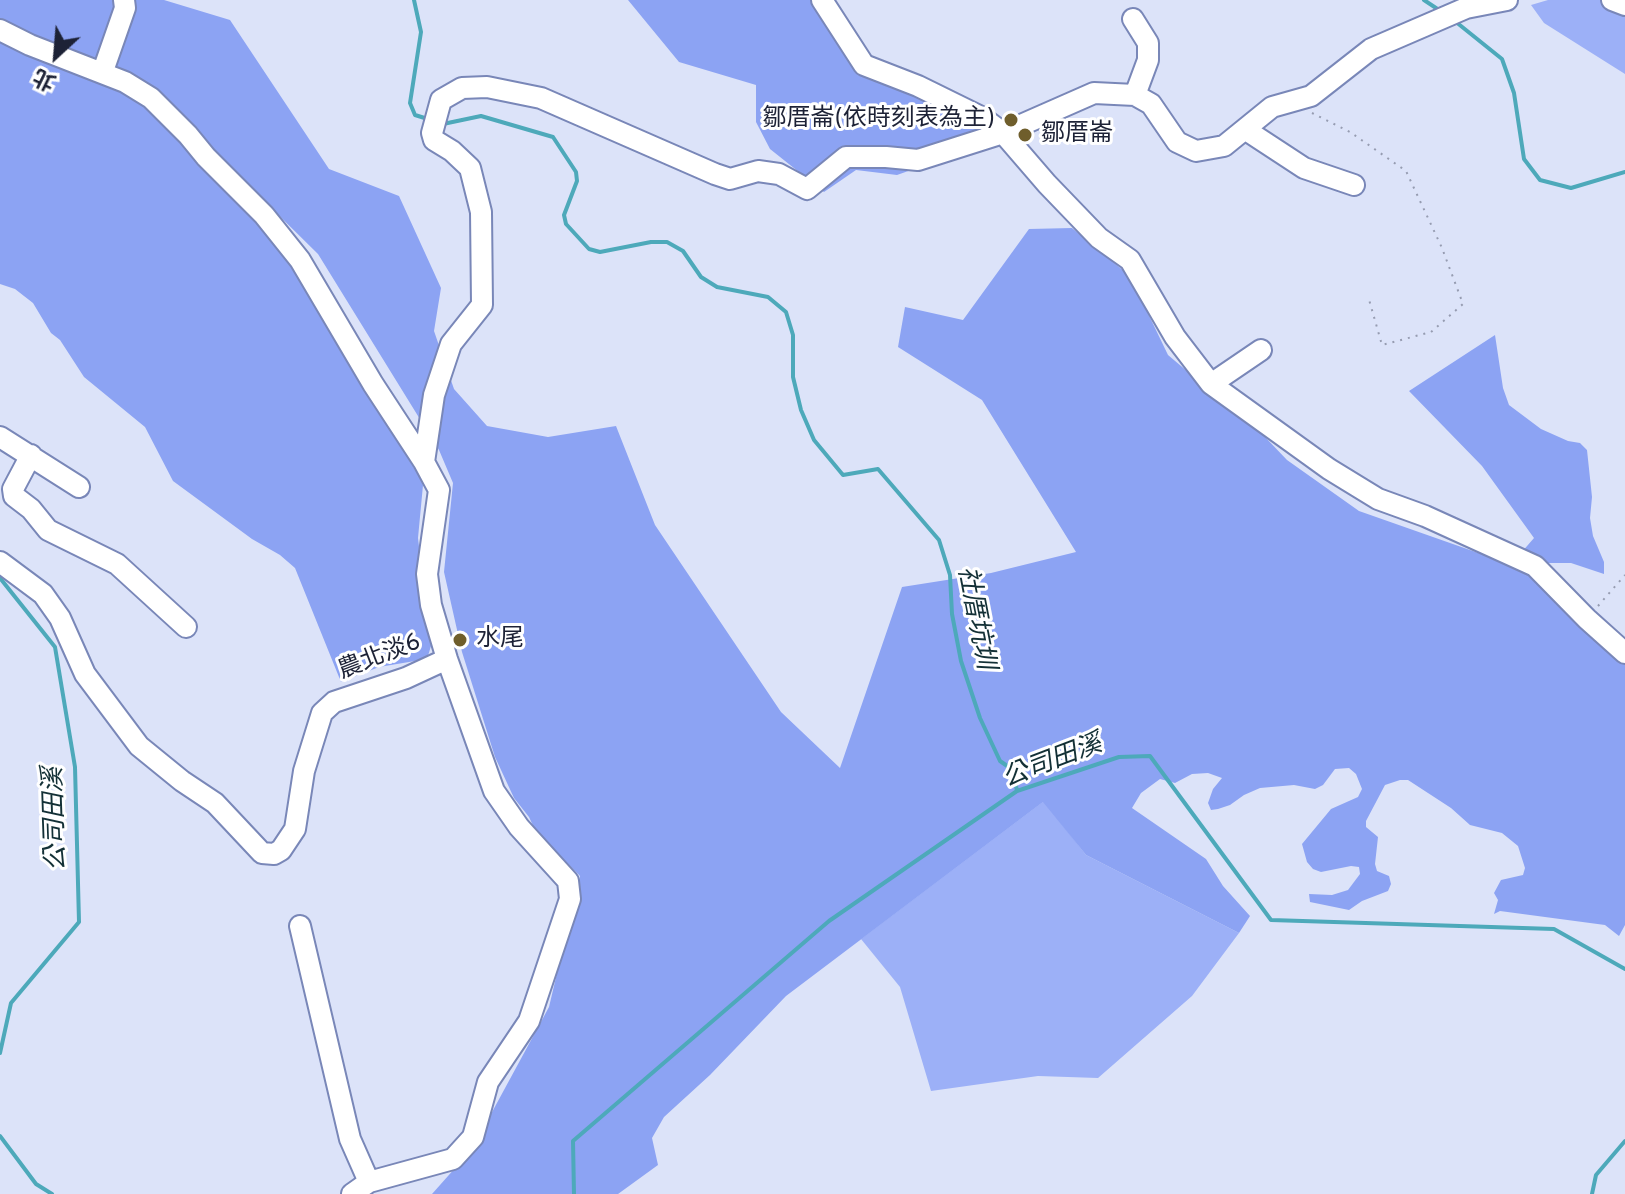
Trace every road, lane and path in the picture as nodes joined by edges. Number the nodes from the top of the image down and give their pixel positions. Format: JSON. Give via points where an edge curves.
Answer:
{"nodes":[{"id":1,"x":124,"y":0,"type":"edge"},
{"id":2,"x":822,"y":0,"type":"edge"},
{"id":3,"x":1507,"y":0,"type":"edge"},
{"id":4,"x":1612,"y":0,"type":"edge"},
{"id":5,"x":1625,"y":5,"type":"edge"},
{"id":6,"x":1133,"y":19,"type":"dead end"},
{"id":7,"x":0,"y":30,"type":"edge"},
{"id":8,"x":103,"y":71,"type":"junction"},
{"id":9,"x":1135,"y":95,"type":"junction"},
{"id":10,"x":1290,"y":102,"type":"junction"},
{"id":11,"x":1246,"y":130,"type":"junction"},
{"id":12,"x":1003,"y":133,"type":"junction"},
{"id":13,"x":1354,"y":185,"type":"dead end"},
{"id":14,"x":1368,"y":296,"type":"dead end"},
{"id":15,"x":1261,"y":350,"type":"dead end"},
{"id":16,"x":1211,"y":384,"type":"junction"},
{"id":17,"x":0,"y":437,"type":"edge"},
{"id":18,"x":31,"y":455,"type":"junction"},
{"id":19,"x":424,"y":462,"type":"junction"},
{"id":20,"x":79,"y":487,"type":"dead end"},
{"id":21,"x":0,"y":562,"type":"edge"},
{"id":22,"x":1625,"y":575,"type":"edge"},
{"id":23,"x":1587,"y":619,"type":"junction"},
{"id":24,"x":186,"y":627,"type":"dead end"},
{"id":25,"x":1625,"y":653,"type":"edge"},
{"id":26,"x":447,"y":659,"type":"junction"},
{"id":27,"x":300,"y":926,"type":"dead end"},
{"id":28,"x":361,"y":1188,"type":"edge"}],
"edges":[{"from":1,"to":8,"type":"street"},
{"from":2,"to":12,"type":"street","via":[[864,65],[918,86]]},
{"from":3,"to":10,"type":"street","via":[[1466,8],[1371,49],[1311,96]]},
{"from":4,"to":5,"type":"street"},
{"from":6,"to":9,"type":"street","via":[[1148,43],[1148,60]]},
{"from":7,"to":8,"type":"street"},
{"from":8,"to":19,"type":"street","via":[[151,98],[264,215],[300,260]]},
{"from":9,"to":11,"type":"street","via":[[1151,104],[1177,142],[1196,151],[1224,146]]},
{"from":9,"to":12,"type":"street","via":[[1094,93]]},
{"from":10,"to":11,"type":"street","via":[[1272,107]]},
{"from":10,"to":14,"type":"path","via":[[1350,132],[1406,171],[1463,304],[1431,332],[1382,345]]},
{"from":11,"to":13,"type":"street","via":[[1304,168]]},
{"from":12,"to":16,"type":"street","via":[[1099,238],[1130,260],[1175,337]]},
{"from":12,"to":19,"type":"street","via":[[918,160],[846,157],[807,189],[779,174],[758,171],[730,179],[715,174],[541,98],[487,87],[450,94],[441,100],[432,133],[470,168],[481,212],[482,305],[451,344],[434,395]]},
{"from":15,"to":16,"type":"street"},
{"from":16,"to":23,"type":"street","via":[[1378,499],[1535,566]]},
{"from":17,"to":18,"type":"street"},
{"from":18,"to":20,"type":"street"},
{"from":18,"to":24,"type":"street","via":[[14,496],[48,530],[117,564]]},
{"from":19,"to":26,"type":"street","via":[[439,490],[427,574]]},
{"from":21,"to":26,"type":"street","name":"農北淡6","number":"農北淡6","via":[[43,594],[85,674],[139,746],[215,803],[262,853],[281,850],[295,829],[304,771],[322,713],[334,702]]},
{"from":22,"to":23,"type":"path"},
{"from":23,"to":25,"type":"street"},
{"from":26,"to":28,"type":"street","name":"農北淡6","number":"農北淡6","via":[[494,791],[568,881],[570,899],[529,1021],[488,1082],[473,1137],[453,1159]]},
{"from":27,"to":28,"type":"street"}]}
